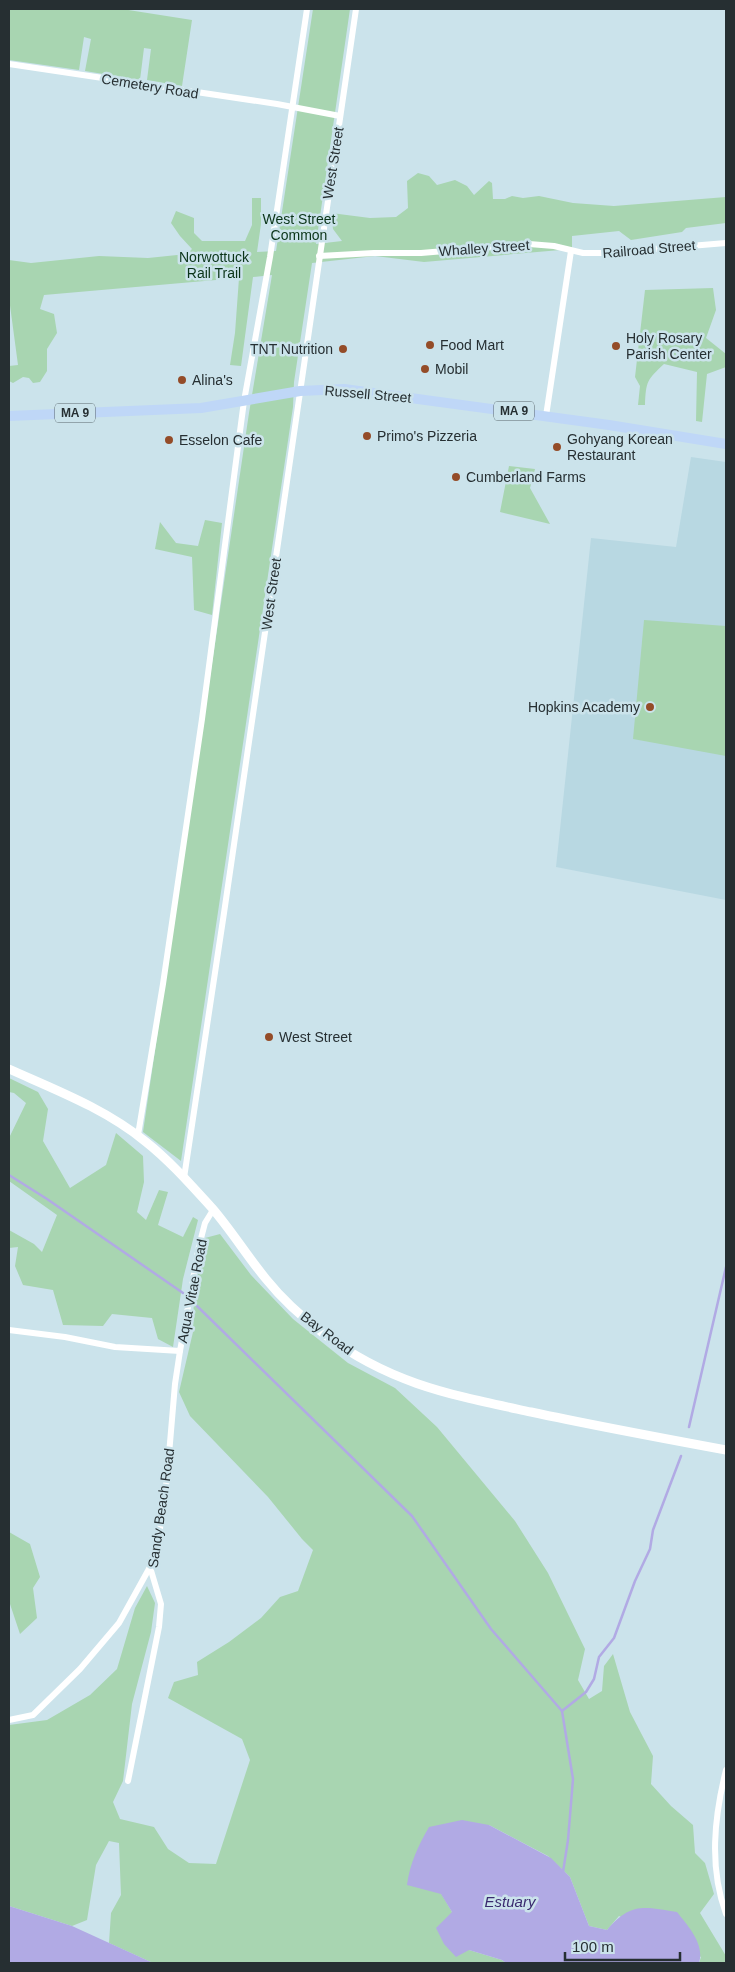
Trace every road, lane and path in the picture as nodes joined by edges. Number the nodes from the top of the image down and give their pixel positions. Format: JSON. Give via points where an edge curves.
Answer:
{"nodes":[{"id":1,"x":307,"y":9,"type":"edge"},
{"id":2,"x":356,"y":9,"type":"edge"},
{"id":3,"x":9,"y":64,"type":"edge"},
{"id":4,"x":292,"y":106,"type":"junction"},
{"id":5,"x":340,"y":116,"type":"junction"},
{"id":6,"x":726,"y":242,"type":"edge"},
{"id":7,"x":571,"y":251,"type":"junction"},
{"id":8,"x":319,"y":256,"type":"junction"},
{"id":9,"x":300,"y":391,"type":"junction"},
{"id":10,"x":244,"y":401,"type":"junction"},
{"id":11,"x":9,"y":416,"type":"edge"},
{"id":12,"x":546,"y":416,"type":"junction"},
{"id":13,"x":726,"y":444,"type":"edge"},
{"id":14,"x":9,"y":1069,"type":"edge"},
{"id":15,"x":138,"y":1135,"type":"junction"},
{"id":16,"x":184,"y":1178,"type":"junction"},
{"id":17,"x":213,"y":1210,"type":"junction"},
{"id":18,"x":9,"y":1330,"type":"edge"},
{"id":19,"x":180,"y":1351,"type":"junction"},
{"id":20,"x":726,"y":1450,"type":"edge"},
{"id":21,"x":150,"y":1568,"type":"junction"},
{"id":22,"x":9,"y":1720,"type":"edge"},
{"id":23,"x":726,"y":1770,"type":"edge"},
{"id":24,"x":128,"y":1781,"type":"dead end"},
{"id":25,"x":726,"y":1914,"type":"edge"}],
"edges":[{"from":1,"to":4,"type":"street"},
{"from":2,"to":5,"type":"street","name":"West Street"},
{"from":3,"to":4,"type":"street","name":"Cemetery Road"},
{"from":4,"to":5,"type":"street","name":"Cemetery Road"},
{"from":4,"to":10,"type":"street","via":[[270,257]]},
{"from":5,"to":8,"type":"street","name":"West Street"},
{"from":6,"to":7,"type":"street","name":"Railroad Street","via":[[606,253]]},
{"from":7,"to":8,"type":"street","name":"Whalley Street","via":[[529,244]]},
{"from":7,"to":12,"type":"street"},
{"from":8,"to":9,"type":"street","name":"West Street"},
{"from":9,"to":10,"type":"highway","name":"Russell Street","number":"MA 9"},
{"from":9,"to":12,"type":"highway","name":"Russell Street","number":"MA 9","via":[[344,389],[375,392]]},
{"from":9,"to":16,"type":"street","name":"West Street"},
{"from":10,"to":11,"type":"highway","name":"Russell Street","number":"MA 9","via":[[201,408]]},
{"from":10,"to":15,"type":"street","via":[[202,719]]},
{"from":12,"to":13,"type":"highway","name":"Russell Street","number":"MA 9"},
{"from":14,"to":15,"type":"main road","name":"Bay Road","via":[[96,1109]]},
{"from":15,"to":16,"type":"main road","name":"Bay Road"},
{"from":16,"to":17,"type":"main road","name":"Bay Road"},
{"from":17,"to":19,"type":"street","name":"Aqua Vitae Road","via":[[205,1223],[199,1246]]},
{"from":17,"to":20,"type":"main road","name":"Bay Road","via":[[266,1279],[295,1309],[340,1345],[388,1372],[416,1385],[460,1397]]},
{"from":18,"to":19,"type":"street","name":"Aqua Vitae Road","via":[[115,1347]]},
{"from":19,"to":21,"type":"street","name":"Sandy Beach Road","via":[[174,1384],[166,1487]]},
{"from":21,"to":22,"type":"street","via":[[119,1622],[80,1670],[33,1715]]},
{"from":21,"to":24,"type":"street","name":"Sandy Beach Road","via":[[161,1604],[159,1627]]},
{"from":23,"to":25,"type":"street","via":[[717,1819],[715,1855],[718,1887]]}]}
